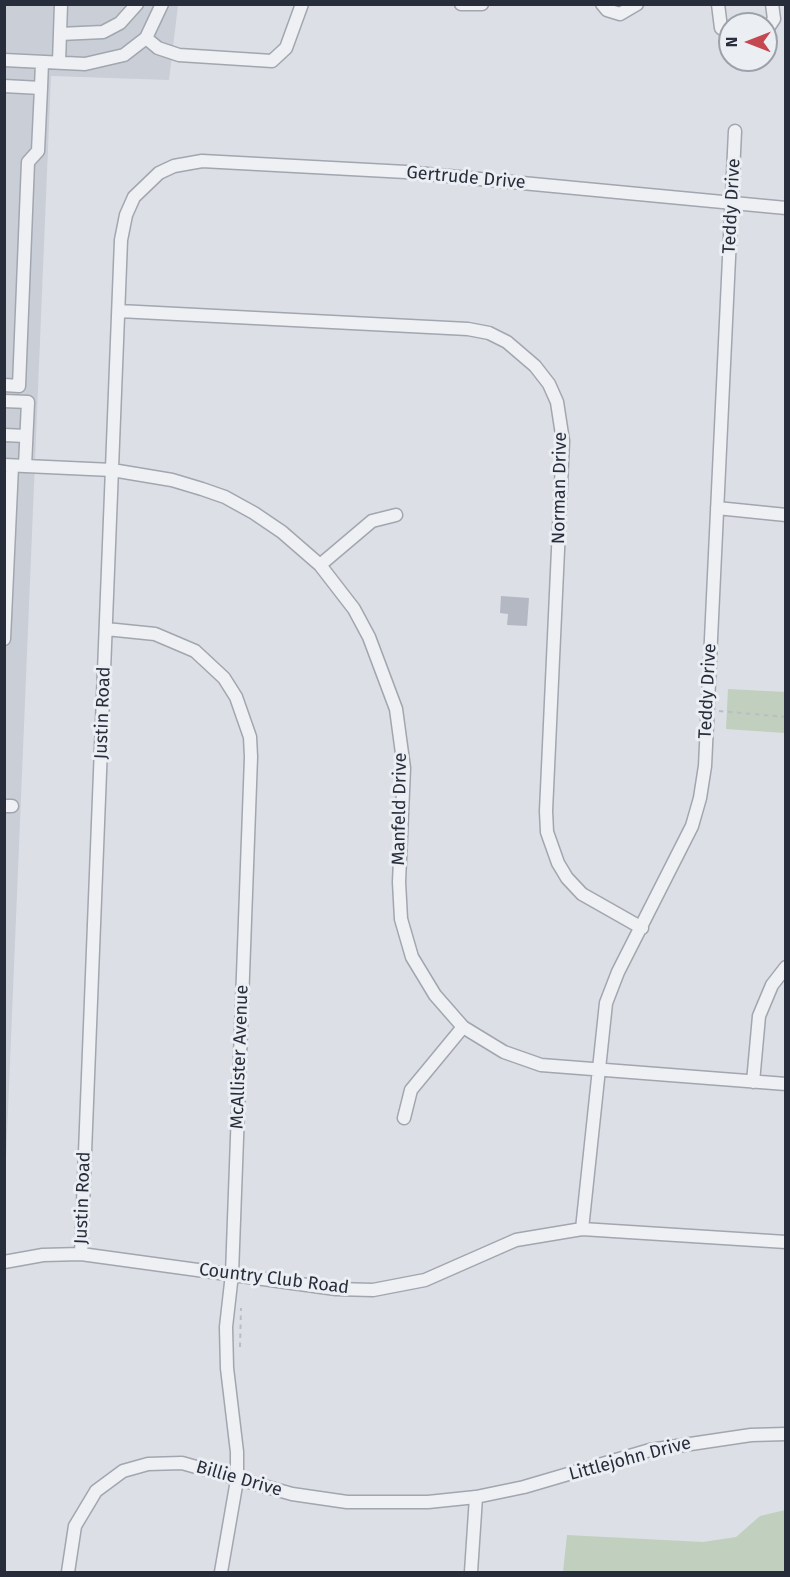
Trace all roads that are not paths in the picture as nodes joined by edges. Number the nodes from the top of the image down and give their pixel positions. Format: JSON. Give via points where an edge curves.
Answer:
{"nodes":[{"id":1,"x":61,"y":4,"type":"edge"},
{"id":2,"x":137,"y":4,"type":"edge"},
{"id":3,"x":162,"y":4,"type":"edge"},
{"id":4,"x":303,"y":4,"type":"edge"},
{"id":5,"x":461,"y":4,"type":"edge"},
{"id":6,"x":482,"y":4,"type":"edge"},
{"id":7,"x":602,"y":4,"type":"edge"},
{"id":8,"x":637,"y":4,"type":"edge"},
{"id":9,"x":60,"y":34,"type":"junction"},
{"id":10,"x":146,"y":38,"type":"junction"},
{"id":11,"x":4,"y":60,"type":"edge"},
{"id":12,"x":42,"y":62,"type":"junction"},
{"id":13,"x":59,"y":63,"type":"junction"},
{"id":14,"x":4,"y":86,"type":"edge"},
{"id":15,"x":41,"y":88,"type":"junction"},
{"id":16,"x":735,"y":131,"type":"dead end"},
{"id":17,"x":150,"y":180,"type":"joint"},
{"id":18,"x":732,"y":202,"type":"junction"},
{"id":19,"x":786,"y":208,"type":"edge"},
{"id":20,"x":119,"y":311,"type":"junction"},
{"id":21,"x":4,"y":385,"type":"edge"},
{"id":22,"x":4,"y":401,"type":"edge"},
{"id":23,"x":4,"y":435,"type":"edge"},
{"id":24,"x":26,"y":436,"type":"junction"},
{"id":25,"x":14,"y":466,"type":"edge"},
{"id":26,"x":112,"y":470,"type":"junction"},
{"id":27,"x":717,"y":508,"type":"junction"},
{"id":28,"x":396,"y":515,"type":"dead end"},
{"id":29,"x":786,"y":515,"type":"edge"},
{"id":30,"x":320,"y":565,"type":"junction"},
{"id":31,"x":5,"y":589,"type":"edge"},
{"id":32,"x":106,"y":629,"type":"junction"},
{"id":33,"x":4,"y":639,"type":"edge"},
{"id":34,"x":642,"y":928,"type":"junction"},
{"id":35,"x":786,"y":967,"type":"edge"},
{"id":36,"x":463,"y":1027,"type":"junction"},
{"id":37,"x":597,"y":1071,"type":"junction"},
{"id":38,"x":753,"y":1082,"type":"junction"},
{"id":39,"x":786,"y":1084,"type":"edge"},
{"id":40,"x":404,"y":1118,"type":"dead end"},
{"id":41,"x":582,"y":1228,"type":"junction"},
{"id":42,"x":786,"y":1242,"type":"edge"},
{"id":43,"x":81,"y":1254,"type":"junction"},
{"id":44,"x":4,"y":1262,"type":"edge"},
{"id":45,"x":232,"y":1274,"type":"junction"},
{"id":46,"x":786,"y":1434,"type":"edge"},
{"id":47,"x":237,"y":1480,"type":"junction"},
{"id":48,"x":476,"y":1497,"type":"junction"},
{"id":49,"x":68,"y":1572,"type":"edge"},
{"id":50,"x":222,"y":1572,"type":"edge"},
{"id":51,"x":471,"y":1572,"type":"edge"}],
"edges":[{"from":1,"to":9,"type":"street"},
{"from":2,"to":9,"type":"street","via":[[120,23],[103,32]]},
{"from":3,"to":10,"type":"street"},
{"from":4,"to":10,"type":"street","via":[[286,48],[272,61],[179,54],[159,48]]},
{"from":5,"to":6,"type":"street"},
{"from":7,"to":8,"type":"street","via":[[621,14]]},
{"from":9,"to":13,"type":"street"},
{"from":10,"to":13,"type":"street","via":[[112,59]]},
{"from":11,"to":12,"type":"street"},
{"from":12,"to":13,"type":"street"},
{"from":12,"to":15,"type":"street"},
{"from":14,"to":15,"type":"street"},
{"from":15,"to":21,"type":"street","via":[[38,151],[28,162],[19,386]]},
{"from":16,"to":18,"type":"street","name":"Teddy Drive"},
{"from":17,"to":18,"type":"street","name":"Gertrude Drive","via":[[185,163],[225,162],[406,172]]},
{"from":17,"to":20,"type":"street","name":"Justin Road","via":[[134,197],[123,224]]},
{"from":18,"to":19,"type":"street","name":"Gertrude Drive"},
{"from":18,"to":27,"type":"street","name":"Teddy Drive"},
{"from":20,"to":26,"type":"street","name":"Justin Road"},
{"from":20,"to":34,"type":"street","name":"Norman Drive","via":[[468,329],[507,342],[535,366],[557,402],[563,441],[547,832],[558,863],[582,894]]},
{"from":22,"to":24,"type":"street","via":[[28,402]]},
{"from":23,"to":24,"type":"street"},
{"from":24,"to":25,"type":"street"},
{"from":25,"to":26,"type":"street","name":"Manfeld Drive"},
{"from":25,"to":31,"type":"street"},
{"from":26,"to":30,"type":"street","name":"Manfeld Drive","via":[[172,480],[225,497],[282,532]]},
{"from":26,"to":32,"type":"street","name":"Justin Road"},
{"from":27,"to":29,"type":"street"},
{"from":27,"to":34,"type":"street","name":"Teddy Drive","via":[[705,766],[700,798],[692,826]]},
{"from":28,"to":30,"type":"street","via":[[372,521]]},
{"from":30,"to":36,"type":"street","name":"Manfeld Drive","via":[[354,609],[369,637],[396,709],[404,768],[401,919],[412,957],[435,995]]},
{"from":31,"to":33,"type":"street"},
{"from":32,"to":43,"type":"street","name":"Justin Road"},
{"from":32,"to":45,"type":"street","name":"McAllister Avenue","via":[[155,634],[195,651],[224,678],[236,697],[250,737]]},
{"from":34,"to":37,"type":"street","name":"Teddy Drive","via":[[606,1003]]},
{"from":35,"to":38,"type":"street","via":[[771,986],[759,1016]]},
{"from":36,"to":37,"type":"street","name":"Manfeld Drive","via":[[523,1060]]},
{"from":36,"to":40,"type":"street","via":[[411,1090]]},
{"from":37,"to":38,"type":"street","name":"Manfeld Drive"},
{"from":37,"to":41,"type":"street","name":"Teddy Drive"},
{"from":38,"to":39,"type":"street","name":"Manfeld Drive"},
{"from":41,"to":42,"type":"street","name":"Country Club Road"},
{"from":41,"to":45,"type":"street","name":"Country Club Road","via":[[516,1240],[442,1274],[391,1288],[336,1289]]},
{"from":43,"to":44,"type":"street","name":"Country Club Road"},
{"from":43,"to":45,"type":"street","name":"Country Club Road"},
{"from":45,"to":47,"type":"street","name":"McAllister Avenue","via":[[226,1327]]},
{"from":46,"to":48,"type":"street","name":"Littlejohn Drive","via":[[751,1435],[650,1450],[559,1478]]},
{"from":47,"to":48,"type":"street","name":"Billie Drive","via":[[347,1502],[428,1502]]},
{"from":47,"to":49,"type":"street","name":"Billie Drive","via":[[182,1463],[159,1462],[123,1471],[96,1491],[81,1514],[72,1539]]},
{"from":47,"to":50,"type":"street","name":"McAllister Avenue"},
{"from":48,"to":51,"type":"street"}]}
